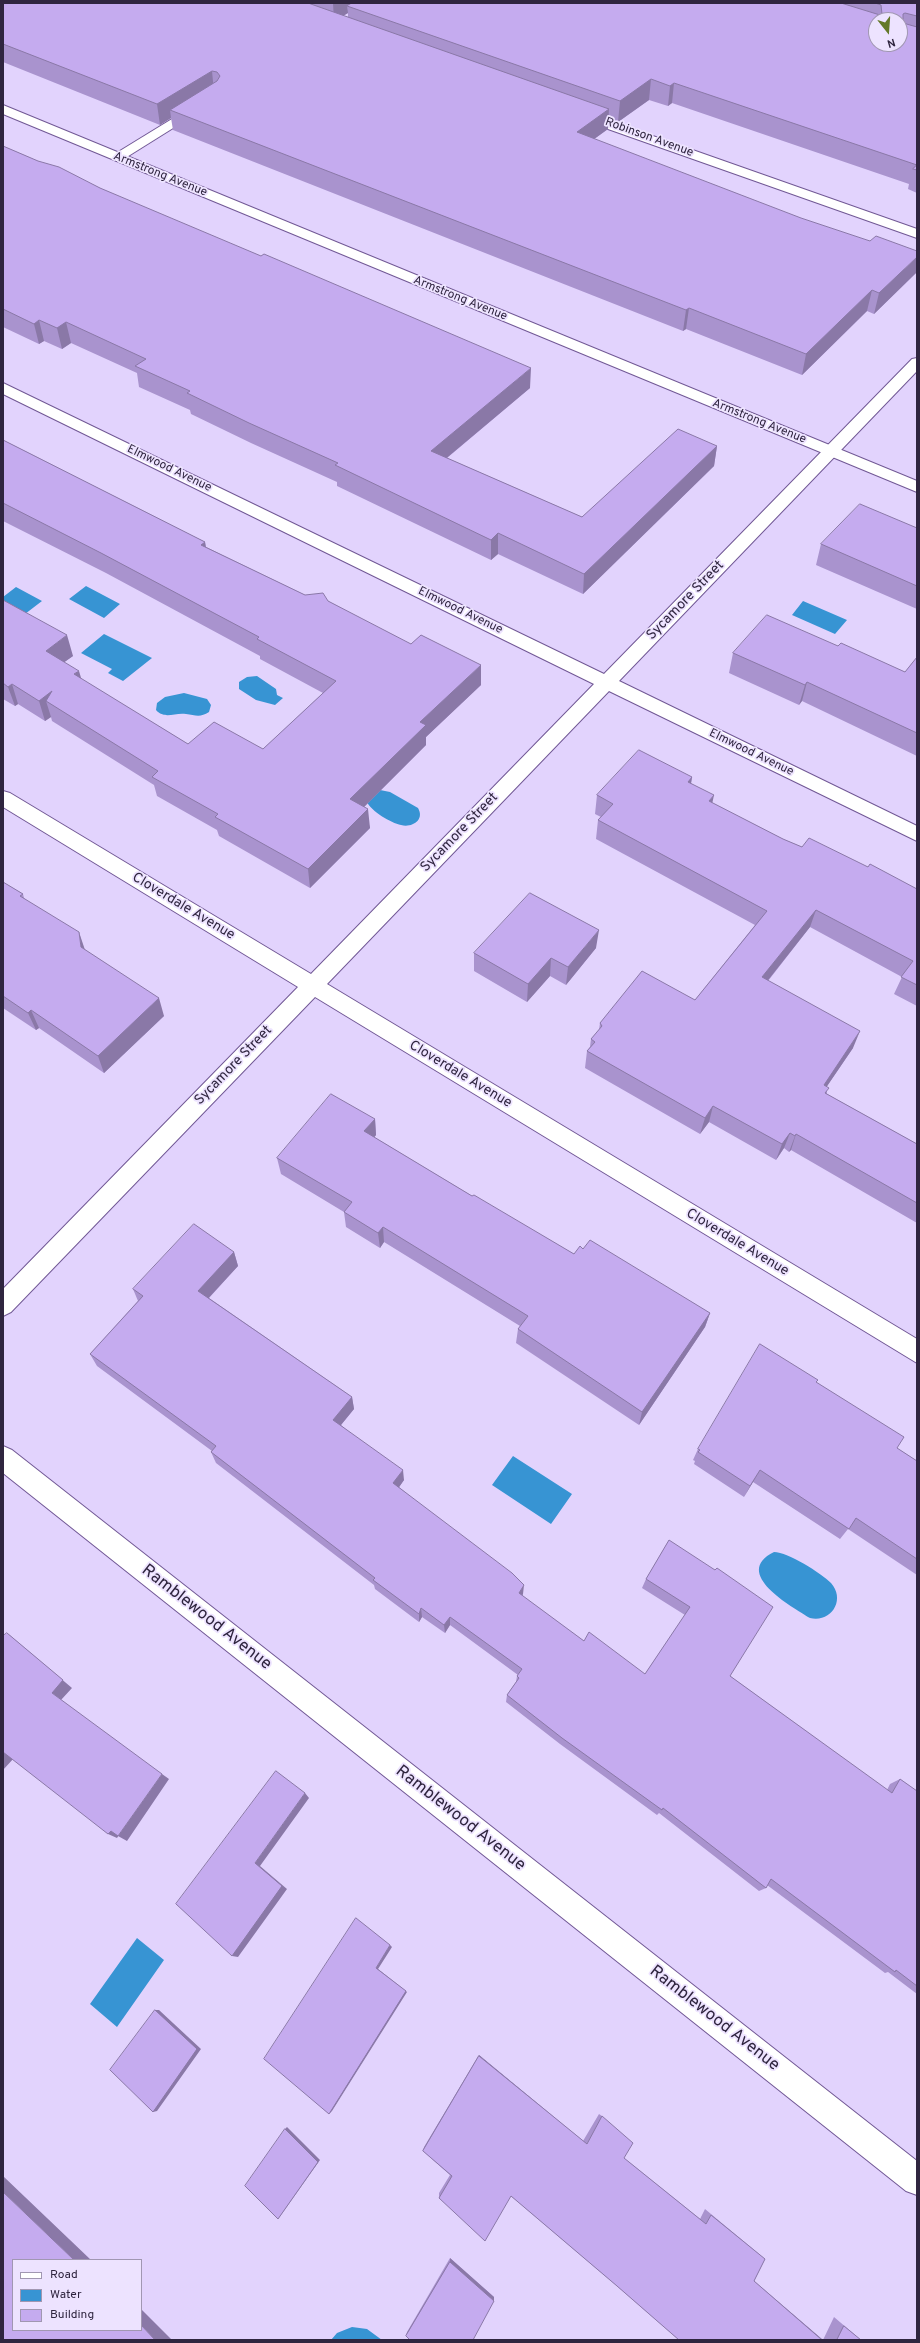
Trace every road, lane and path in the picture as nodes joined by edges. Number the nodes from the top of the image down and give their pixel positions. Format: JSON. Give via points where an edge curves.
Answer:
{"nodes":[{"id":1,"x":208,"y":101,"type":"edge"},
{"id":2,"x":3,"y":109,"type":"edge"},
{"id":3,"x":567,"y":109,"type":"edge"},
{"id":4,"x":117,"y":157,"type":"junction"},
{"id":5,"x":917,"y":234,"type":"edge"},
{"id":6,"x":917,"y":362,"type":"edge"},
{"id":7,"x":3,"y":388,"type":"edge"},
{"id":8,"x":830,"y":452,"type":"junction"},
{"id":9,"x":917,"y":487,"type":"edge"},
{"id":10,"x":606,"y":683,"type":"junction"},
{"id":11,"x":3,"y":798,"type":"edge"},
{"id":12,"x":917,"y":834,"type":"edge"},
{"id":13,"x":313,"y":985,"type":"junction"},
{"id":14,"x":3,"y":1305,"type":"edge"},
{"id":15,"x":917,"y":1352,"type":"edge"},
{"id":16,"x":3,"y":1458,"type":"edge"},
{"id":17,"x":917,"y":2180,"type":"edge"}],
"edges":[{"from":1,"to":4,"type":"street"},
{"from":2,"to":4,"type":"street","name":"Armstrong Avenue"},
{"from":3,"to":5,"type":"street","name":"Robinson Avenue"},
{"from":4,"to":8,"type":"street","name":"Armstrong Avenue"},
{"from":6,"to":8,"type":"street","name":"Sycamore Street"},
{"from":7,"to":10,"type":"street","name":"Elmwood Avenue"},
{"from":8,"to":9,"type":"street","name":"Armstrong Avenue"},
{"from":8,"to":10,"type":"street","name":"Sycamore Street"},
{"from":10,"to":12,"type":"street","name":"Elmwood Avenue"},
{"from":10,"to":13,"type":"street","name":"Sycamore Street"},
{"from":11,"to":13,"type":"street","name":"Cloverdale Avenue"},
{"from":13,"to":14,"type":"street","name":"Sycamore Street"},
{"from":13,"to":15,"type":"street","name":"Cloverdale Avenue"},
{"from":16,"to":17,"type":"street","name":"Ramblewood Avenue"}]}
